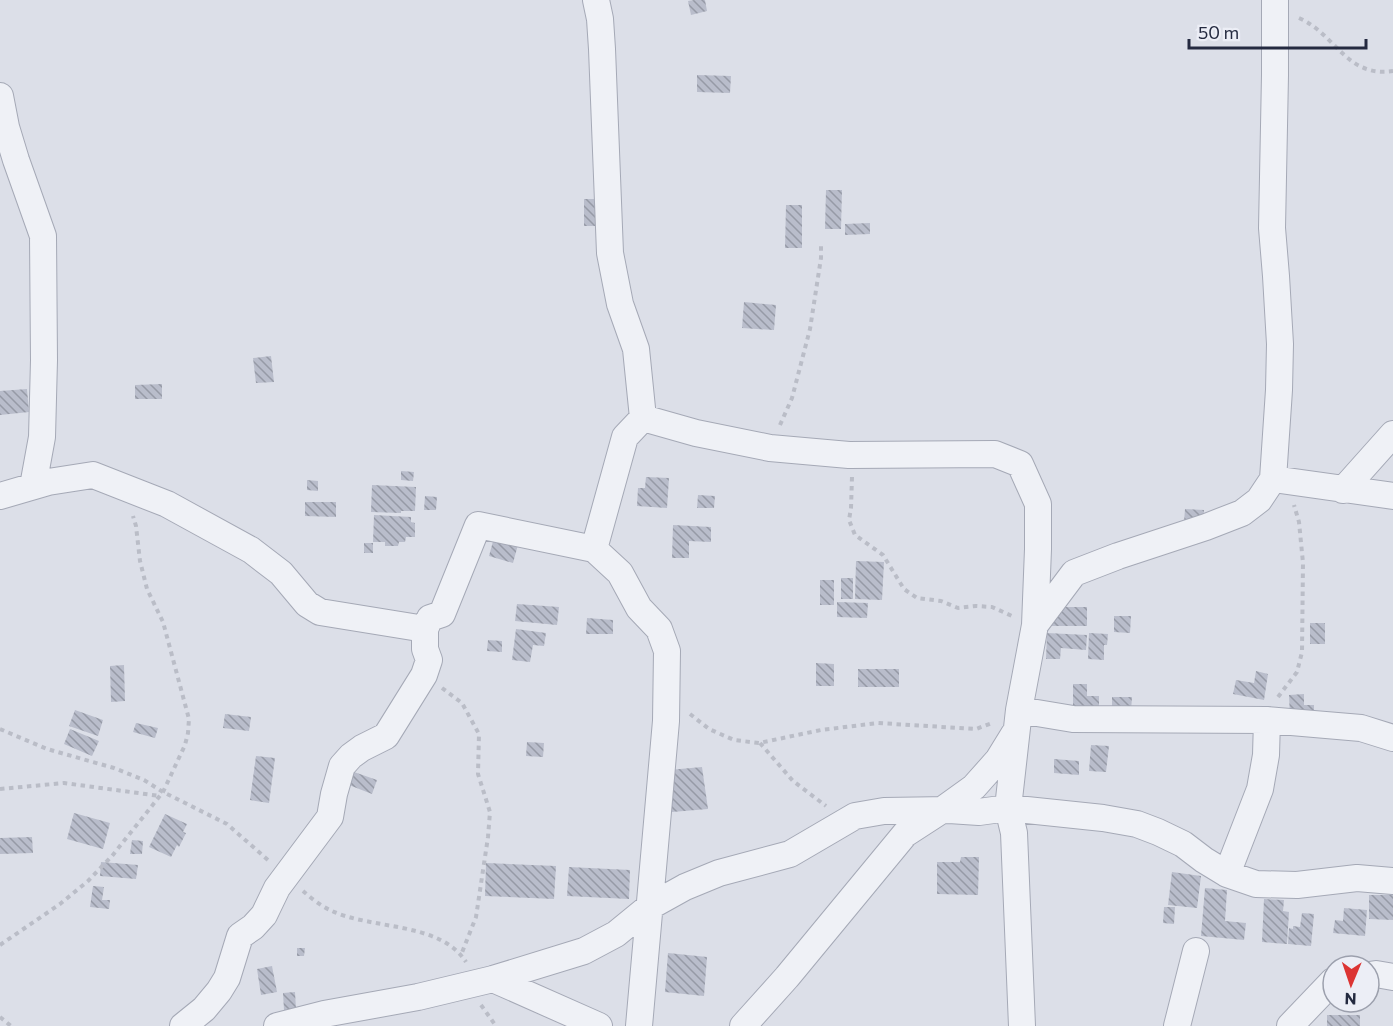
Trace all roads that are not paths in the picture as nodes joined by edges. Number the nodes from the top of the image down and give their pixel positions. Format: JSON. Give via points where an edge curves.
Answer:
{"nodes":[{"id":1,"x":596,"y":0,"type":"edge"},
{"id":2,"x":1275,"y":0,"type":"edge"},
{"id":3,"x":0,"y":96,"type":"edge"},
{"id":4,"x":3,"y":125,"type":"edge"},
{"id":5,"x":8,"y":164,"type":"edge"},
{"id":6,"x":643,"y":418,"type":"junction"},
{"id":7,"x":1393,"y":434,"type":"edge"},
{"id":8,"x":1280,"y":480,"type":"junction"},
{"id":9,"x":33,"y":486,"type":"junction"},
{"id":10,"x":1342,"y":490,"type":"junction"},
{"id":11,"x":0,"y":496,"type":"edge"},
{"id":12,"x":1393,"y":496,"type":"edge"},
{"id":13,"x":594,"y":549,"type":"junction"},
{"id":14,"x":1035,"y":625,"type":"junction"},
{"id":15,"x":425,"y":629,"type":"junction"},
{"id":16,"x":1019,"y":720,"type":"junction"},
{"id":17,"x":1265,"y":720,"type":"junction"},
{"id":18,"x":1393,"y":738,"type":"edge"},
{"id":19,"x":1008,"y":808,"type":"junction"},
{"id":20,"x":942,"y":810,"type":"junction"},
{"id":21,"x":1227,"y":874,"type":"junction"},
{"id":22,"x":1393,"y":881,"type":"edge"},
{"id":23,"x":649,"y":907,"type":"junction"},
{"id":24,"x":1196,"y":951,"type":"dead end"},
{"id":25,"x":486,"y":981,"type":"junction"},
{"id":26,"x":1321,"y":994,"type":"edge"},
{"id":27,"x":183,"y":1026,"type":"edge"},
{"id":28,"x":277,"y":1026,"type":"edge"},
{"id":29,"x":599,"y":1026,"type":"edge"},
{"id":30,"x":639,"y":1026,"type":"edge"},
{"id":31,"x":742,"y":1026,"type":"edge"},
{"id":32,"x":1022,"y":1026,"type":"edge"},
{"id":33,"x":1177,"y":1026,"type":"edge"},
{"id":34,"x":1290,"y":1026,"type":"edge"}],
"edges":[{"from":1,"to":6,"type":"street","via":[[610,253],[620,304],[636,348]]},
{"from":2,"to":8,"type":"street","via":[[1272,228],[1280,344]]},
{"from":3,"to":4,"type":"street"},
{"from":4,"to":5,"type":"street"},
{"from":5,"to":9,"type":"street","via":[[44,236],[42,437]]},
{"from":6,"to":13,"type":"street","via":[[624,437]]},
{"from":6,"to":14,"type":"street","via":[[696,434],[770,448],[849,455],[995,454],[1020,464],[1038,504]]},
{"from":7,"to":10,"type":"street"},
{"from":8,"to":10,"type":"street"},
{"from":8,"to":14,"type":"street","via":[[1242,513],[1074,573]]},
{"from":9,"to":11,"type":"street"},
{"from":9,"to":15,"type":"street","via":[[93,475],[167,504],[251,550],[320,612]]},
{"from":10,"to":12,"type":"street"},
{"from":13,"to":15,"type":"street","via":[[478,525],[442,614],[430,618]]},
{"from":13,"to":23,"type":"street","via":[[620,573],[639,608],[659,629],[667,651],[666,721]]},
{"from":14,"to":16,"type":"street"},
{"from":15,"to":27,"type":"street","via":[[429,660],[424,675],[386,736],[362,748],[342,766],[330,817],[277,888],[264,915],[240,936],[219,991]]},
{"from":16,"to":17,"type":"street"},
{"from":16,"to":19,"type":"street"},
{"from":16,"to":20,"type":"street","via":[[998,760],[974,787]]},
{"from":17,"to":18,"type":"street","via":[[1361,728]]},
{"from":17,"to":21,"type":"street","via":[[1266,755],[1260,789]]},
{"from":19,"to":20,"type":"street","via":[[979,812]]},
{"from":19,"to":21,"type":"street","via":[[1137,824],[1183,844]]},
{"from":19,"to":32,"type":"street","via":[[1014,833]]},
{"from":20,"to":23,"type":"street","via":[[855,816],[790,854],[719,873]]},
{"from":20,"to":31,"type":"street","via":[[905,834]]},
{"from":21,"to":22,"type":"street","via":[[1256,884],[1277,885],[1357,878]]},
{"from":23,"to":25,"type":"street","via":[[616,934],[584,951]]},
{"from":23,"to":30,"type":"street"},
{"from":24,"to":33,"type":"street"},
{"from":25,"to":28,"type":"street"},
{"from":25,"to":29,"type":"street"},
{"from":26,"to":34,"type":"street"}]}
